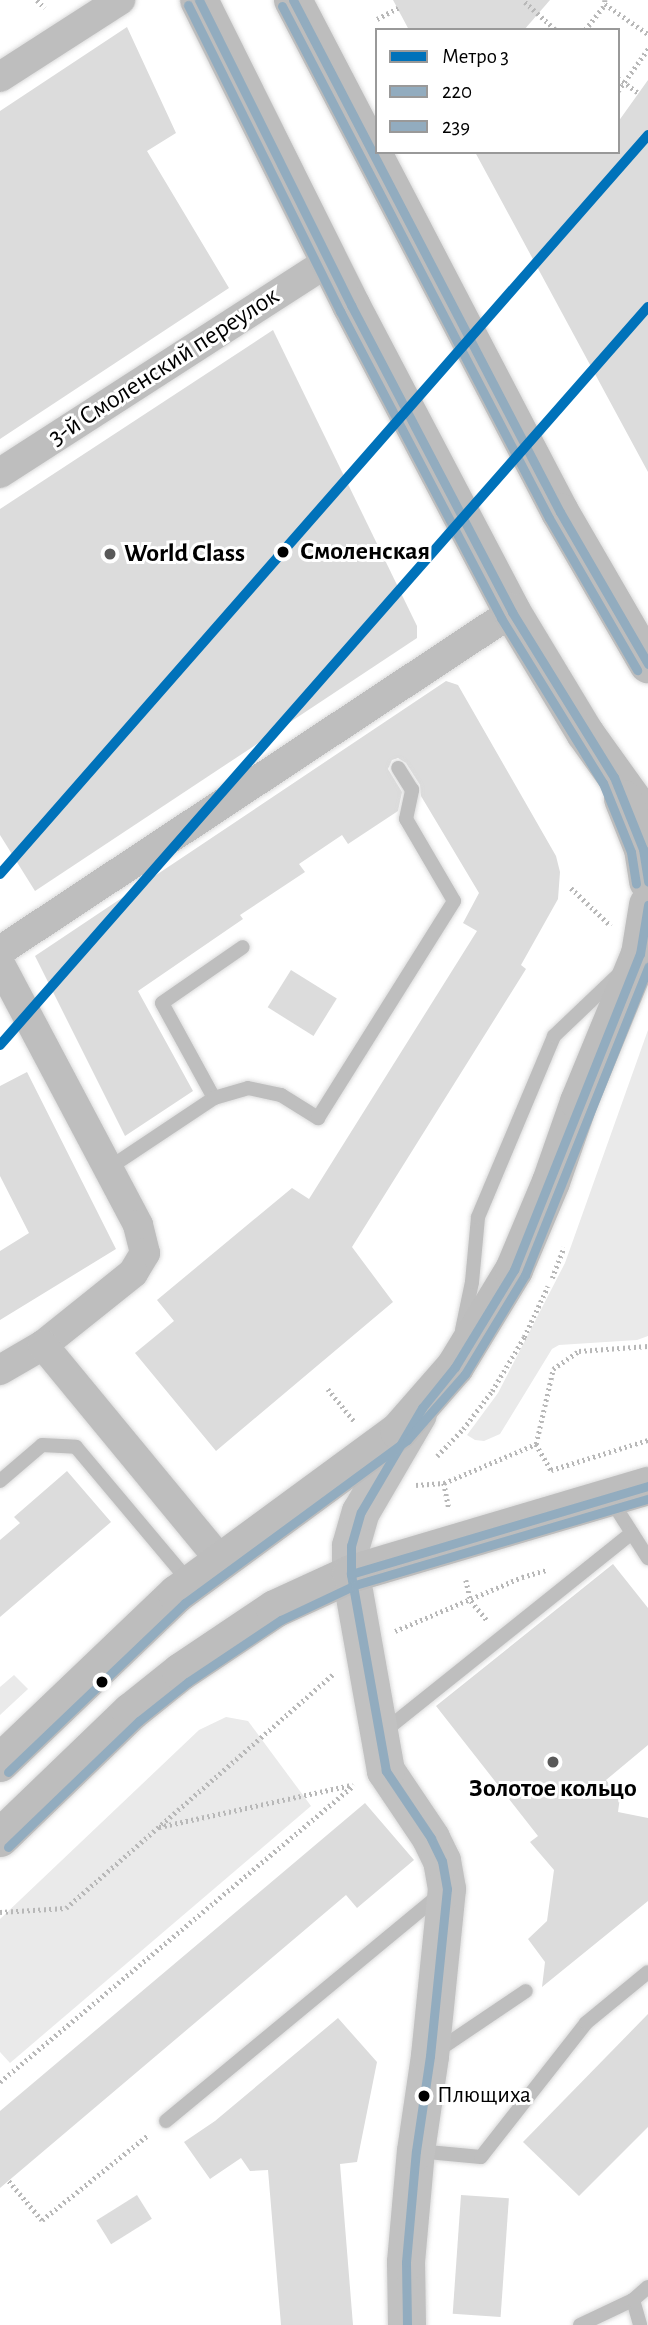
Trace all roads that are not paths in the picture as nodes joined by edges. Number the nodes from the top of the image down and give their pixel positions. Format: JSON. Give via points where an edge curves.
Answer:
{"nodes":[{"id":1,"x":120,"y":0,"type":"edge"},
{"id":2,"x":199,"y":0,"type":"edge"},
{"id":3,"x":302,"y":4,"type":"edge"},
{"id":4,"x":0,"y":77,"type":"edge"},
{"id":5,"x":375,"y":154,"type":"edge"},
{"id":6,"x":375,"y":154,"type":"edge"},
{"id":7,"x":329,"y":261,"type":"junction"},
{"id":8,"x":0,"y":473,"type":"edge"},
{"id":9,"x":512,"y":612,"type":"junction"},
{"id":10,"x":648,"y":664,"type":"edge"},
{"id":11,"x":398,"y":768,"type":"dead end"},
{"id":12,"x":614,"y":777,"type":"junction"},
{"id":13,"x":648,"y":821,"type":"edge"},
{"id":14,"x":648,"y":882,"type":"edge"},
{"id":15,"x":648,"y":905,"type":"edge"},
{"id":16,"x":626,"y":941,"type":"junction"},
{"id":17,"x":243,"y":947,"type":"dead end"},
{"id":18,"x":0,"y":951,"type":"edge"},
{"id":19,"x":0,"y":964,"type":"edge"},
{"id":20,"x":214,"y":1098,"type":"junction"},
{"id":21,"x":109,"y":1168,"type":"junction"},
{"id":22,"x":43,"y":1345,"type":"junction"},
{"id":23,"x":454,"y":1367,"type":"junction"},
{"id":24,"x":0,"y":1370,"type":"edge"},
{"id":25,"x":422,"y":1408,"type":"junction"},
{"id":26,"x":0,"y":1481,"type":"edge"},
{"id":27,"x":648,"y":1486,"type":"edge"},
{"id":28,"x":609,"y":1497,"type":"junction"},
{"id":29,"x":632,"y":1533,"type":"junction"},
{"id":30,"x":648,"y":1558,"type":"edge"},
{"id":31,"x":220,"y":1560,"type":"junction"},
{"id":32,"x":351,"y":1574,"type":"junction"},
{"id":33,"x":191,"y":1584,"type":"junction"},
{"id":34,"x":379,"y":1736,"type":"junction"},
{"id":35,"x":0,"y":1763,"type":"edge"},
{"id":36,"x":0,"y":1839,"type":"edge"},
{"id":37,"x":447,"y":1889,"type":"junction"},
{"id":38,"x":648,"y":1972,"type":"edge"},
{"id":39,"x":526,"y":1991,"type":"dead end"},
{"id":40,"x":430,"y":2056,"type":"junction"},
{"id":41,"x":166,"y":2121,"type":"road end"},
{"id":42,"x":416,"y":2151,"type":"junction"},
{"id":43,"x":648,"y":2287,"type":"edge"},
{"id":44,"x":633,"y":2300,"type":"junction"},
{"id":45,"x":407,"y":2325,"type":"edge"},
{"id":46,"x":580,"y":2325,"type":"edge"},
{"id":47,"x":640,"y":2325,"type":"edge"}],
"edges":[{"from":1,"to":4,"type":"street"},
{"from":2,"to":7,"type":"main road"},
{"from":3,"to":5,"type":"main road"},
{"from":6,"to":10,"type":"main road","via":[[435,277]]},
{"from":7,"to":8,"type":"street","name":"3-й Смоленский переулок"},
{"from":7,"to":9,"type":"main road"},
{"from":9,"to":12,"type":"main road"},
{"from":9,"to":18,"type":"street","via":[[368,718]]},
{"from":11,"to":20,"type":"lane","via":[[412,790],[406,818],[453,901],[318,1118],[281,1095],[248,1088]]},
{"from":12,"to":13,"type":"main road"},
{"from":12,"to":14,"type":"main road","via":[[643,849]]},
{"from":15,"to":16,"type":"main road"},
{"from":16,"to":23,"type":"main road","via":[[514,1270]]},
{"from":16,"to":23,"type":"lane","via":[[554,1036],[478,1217],[472,1282]]},
{"from":17,"to":20,"type":"lane","via":[[162,1003]]},
{"from":19,"to":21,"type":"street"},
{"from":20,"to":21,"type":"lane"},
{"from":21,"to":22,"type":"street","via":[[138,1225],[145,1253],[133,1273]]},
{"from":22,"to":24,"type":"street"},
{"from":22,"to":31,"type":"street"},
{"from":23,"to":25,"type":"main road"},
{"from":25,"to":31,"type":"main road","via":[[376,1448]]},
{"from":25,"to":32,"type":"street","via":[[361,1512],[351,1546]]},
{"from":26,"to":33,"type":"lane","via":[[42,1445],[76,1447]]},
{"from":27,"to":28,"type":"main road"},
{"from":28,"to":29,"type":"lane"},
{"from":28,"to":32,"type":"main road"},
{"from":29,"to":30,"type":"lane"},
{"from":29,"to":34,"type":"lane"},
{"from":31,"to":33,"type":"main road"},
{"from":32,"to":34,"type":"street"},
{"from":32,"to":36,"type":"main road","via":[[275,1609],[181,1672],[131,1712]]},
{"from":33,"to":35,"type":"main road"},
{"from":34,"to":37,"type":"street","via":[[386,1771],[431,1838],[442,1861]]},
{"from":37,"to":40,"type":"street"},
{"from":37,"to":41,"type":"lane"},
{"from":38,"to":42,"type":"lane","via":[[586,2023],[481,2157]]},
{"from":39,"to":40,"type":"lane"},
{"from":40,"to":42,"type":"street"},
{"from":42,"to":45,"type":"street","via":[[406,2262]]},
{"from":43,"to":44,"type":"lane"},
{"from":44,"to":46,"type":"lane"},
{"from":44,"to":47,"type":"lane"}]}
